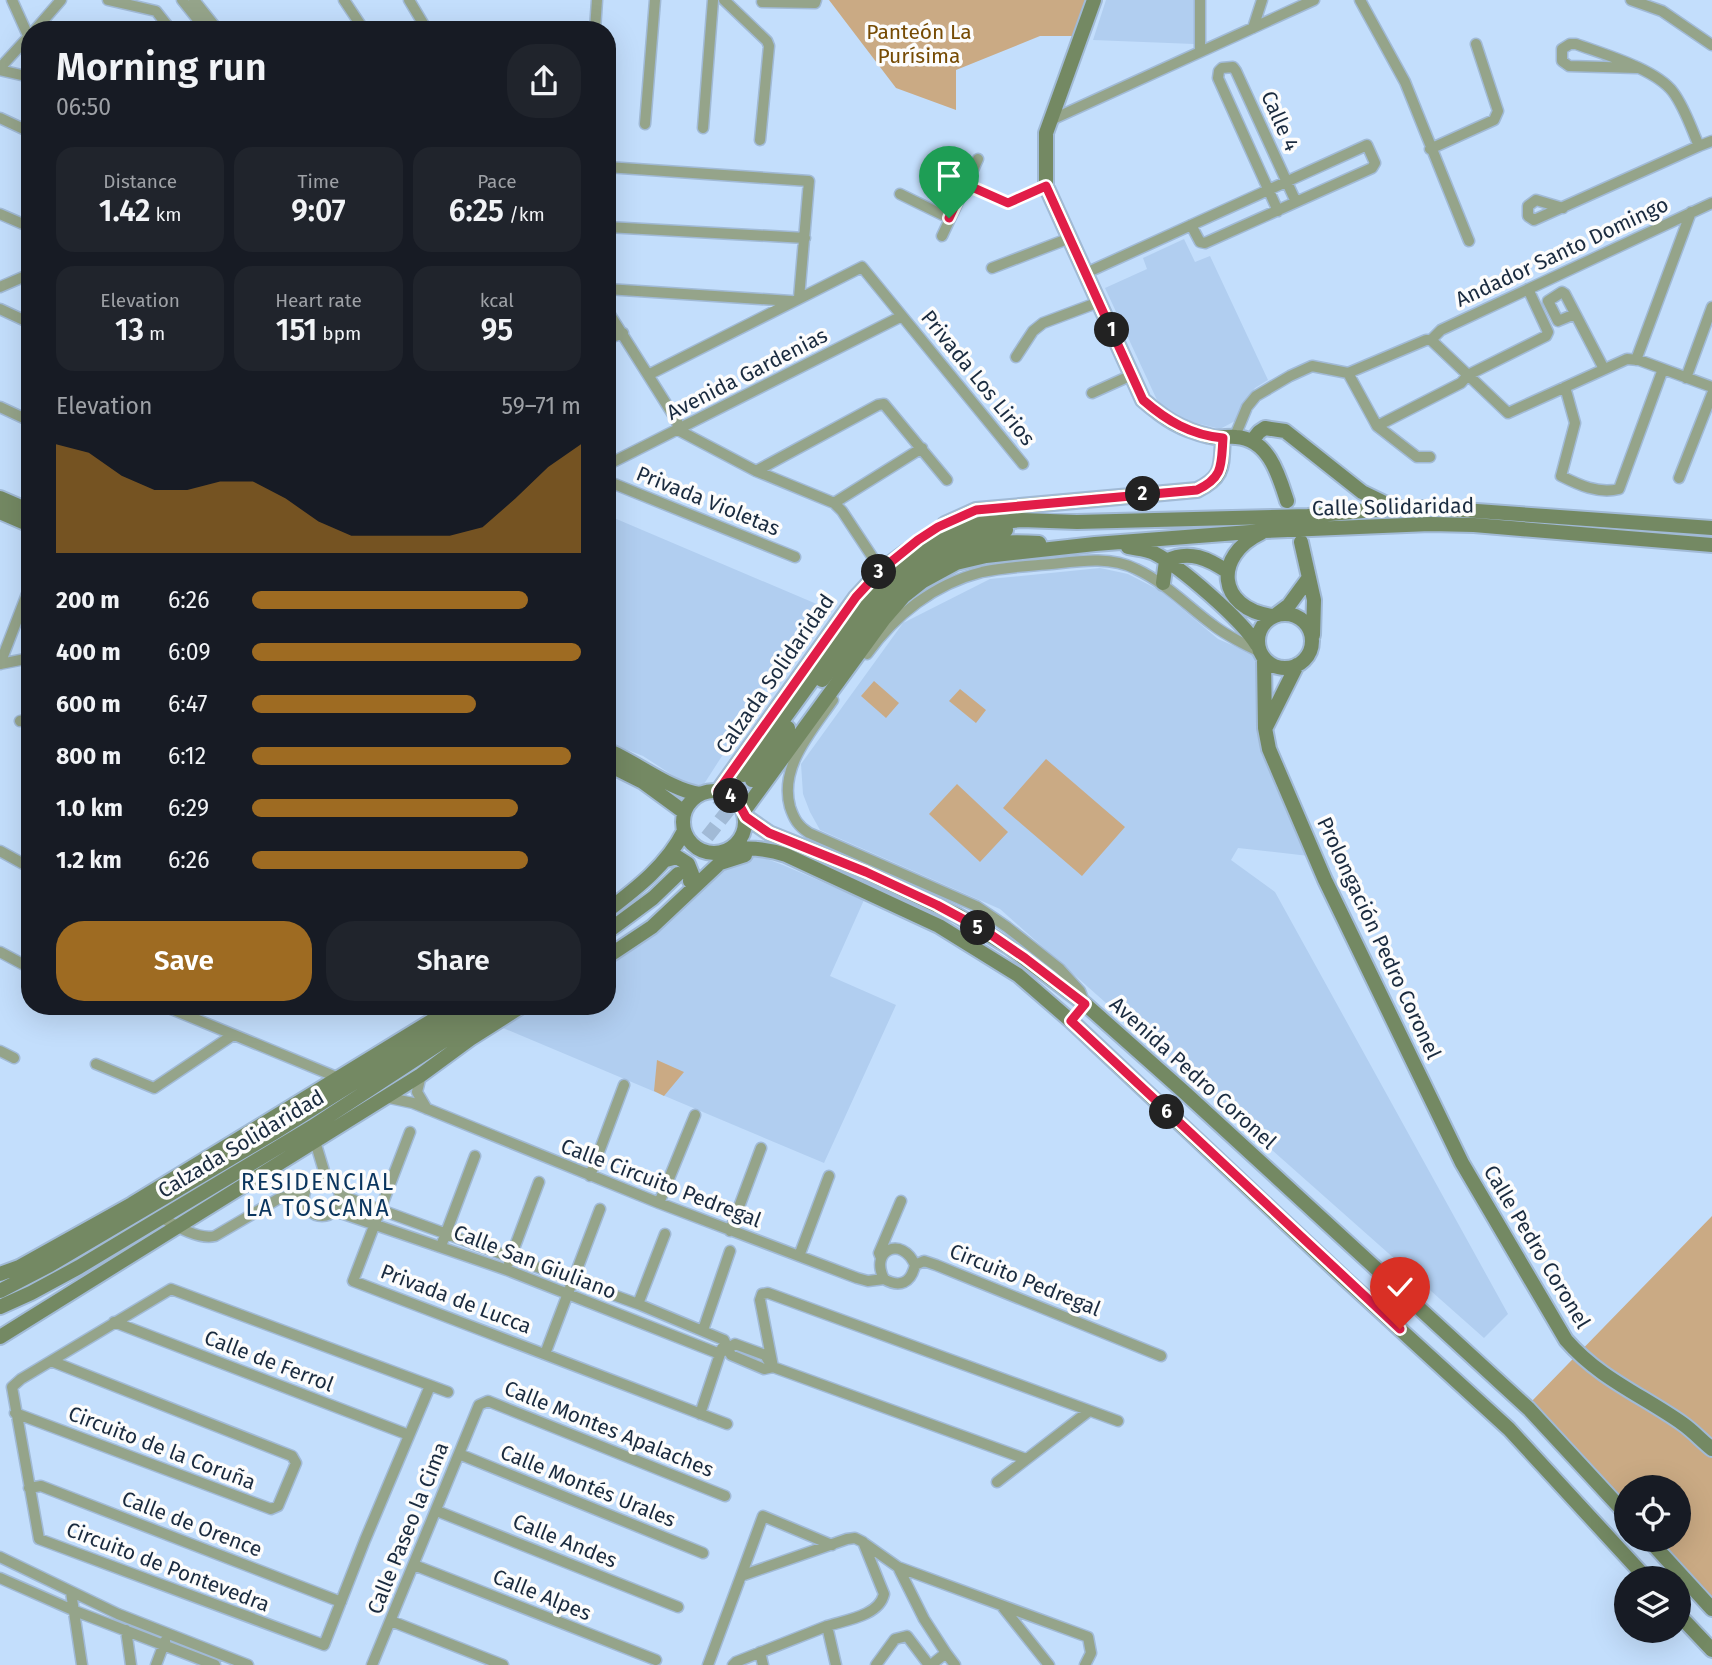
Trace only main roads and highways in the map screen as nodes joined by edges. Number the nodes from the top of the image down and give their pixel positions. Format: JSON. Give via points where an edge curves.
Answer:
{"nodes":[{"id":1,"x":1094,"y":0,"type":"edge"},
{"id":2,"x":1229,"y":437,"type":"junction"},
{"id":3,"x":1252,"y":441,"type":"junction"},
{"id":4,"x":0,"y":498,"type":"edge"},
{"id":5,"x":1287,"y":501,"type":"dead end"},
{"id":6,"x":21,"y":504,"type":"edge"},
{"id":7,"x":1396,"y":508,"type":"junction"},
{"id":8,"x":0,"y":512,"type":"edge"},
{"id":9,"x":21,"y":521,"type":"edge"},
{"id":10,"x":1077,"y":522,"type":"junction"},
{"id":11,"x":1712,"y":528,"type":"edge"},
{"id":12,"x":1264,"y":531,"type":"junction"},
{"id":13,"x":1301,"y":542,"type":"dead end"},
{"id":14,"x":1095,"y":544,"type":"junction"},
{"id":15,"x":1712,"y":545,"type":"edge"},
{"id":16,"x":1076,"y":546,"type":"junction"},
{"id":17,"x":907,"y":551,"type":"junction"},
{"id":18,"x":1166,"y":561,"type":"junction"},
{"id":19,"x":1228,"y":572,"type":"junction"},
{"id":20,"x":1308,"y":579,"type":"junction"},
{"id":21,"x":1163,"y":583,"type":"road end"},
{"id":22,"x":1274,"y":615,"type":"junction"},
{"id":23,"x":1312,"y":640,"type":"junction"},
{"id":24,"x":1260,"y":652,"type":"junction"},
{"id":25,"x":1297,"y":665,"type":"junction"},
{"id":26,"x":1265,"y":728,"type":"junction"},
{"id":27,"x":616,"y":754,"type":"edge"},
{"id":28,"x":616,"y":768,"type":"edge"},
{"id":29,"x":745,"y":772,"type":"junction"},
{"id":30,"x":769,"y":779,"type":"junction"},
{"id":31,"x":718,"y":791,"type":"junction"},
{"id":32,"x":700,"y":794,"type":"junction"},
{"id":33,"x":684,"y":812,"type":"junction"},
{"id":34,"x":745,"y":814,"type":"junction"},
{"id":35,"x":684,"y":831,"type":"junction"},
{"id":36,"x":723,"y":851,"type":"junction"},
{"id":37,"x":676,"y":871,"type":"junction"},
{"id":38,"x":865,"y":891,"type":"junction"},
{"id":39,"x":889,"y":902,"type":"junction"},
{"id":40,"x":616,"y":904,"type":"edge"},
{"id":41,"x":937,"y":905,"type":"junction"},
{"id":42,"x":616,"y":915,"type":"edge"},
{"id":43,"x":616,"y":925,"type":"edge"},
{"id":44,"x":616,"y":944,"type":"edge"},
{"id":45,"x":616,"y":951,"type":"edge"},
{"id":46,"x":441,"y":1015,"type":"edge"},
{"id":47,"x":463,"y":1015,"type":"edge"},
{"id":48,"x":484,"y":1015,"type":"edge"},
{"id":49,"x":508,"y":1015,"type":"edge"},
{"id":50,"x":470,"y":1039,"type":"junction"},
{"id":51,"x":448,"y":1040,"type":"junction"},
{"id":52,"x":333,"y":1082,"type":"junction"},
{"id":53,"x":338,"y":1118,"type":"junction"},
{"id":54,"x":313,"y":1133,"type":"junction"},
{"id":55,"x":272,"y":1134,"type":"junction"},
{"id":56,"x":1462,"y":1163,"type":"joint"},
{"id":57,"x":132,"y":1204,"type":"junction"},
{"id":58,"x":142,"y":1229,"type":"junction"},
{"id":59,"x":104,"y":1232,"type":"junction"},
{"id":60,"x":139,"y":1249,"type":"junction"},
{"id":61,"x":0,"y":1274,"type":"edge"},
{"id":62,"x":0,"y":1291,"type":"edge"},
{"id":63,"x":0,"y":1307,"type":"edge"},
{"id":64,"x":0,"y":1337,"type":"edge"},
{"id":65,"x":1712,"y":1449,"type":"edge"},
{"id":66,"x":1614,"y":1501,"type":"edge"},
{"id":67,"x":1660,"y":1552,"type":"edge"},
{"id":68,"x":1635,"y":1566,"type":"edge"},
{"id":69,"x":1712,"y":1609,"type":"edge"},
{"id":70,"x":1691,"y":1628,"type":"edge"},
{"id":71,"x":1712,"y":1650,"type":"edge"}],
"edges":[{"from":1,"to":2,"type":"main road","via":[[1046,133],[1046,186],[1143,400],[1167,421],[1211,437]]},
{"from":2,"to":3,"type":"main road"},
{"from":2,"to":17,"type":"main road","via":[[1221,469],[1211,483],[1197,490],[976,510],[938,527]]},
{"from":3,"to":5,"type":"main road","via":[[1271,460]]},
{"from":3,"to":7,"type":"main road","via":[[1265,428],[1285,431],[1362,492]]},
{"from":4,"to":6,"type":"main road"},
{"from":7,"to":10,"type":"main road","name":"Calle Solidaridad","via":[[1308,516]]},
{"from":7,"to":11,"type":"main road","name":"Calle Solidaridad"},
{"from":8,"to":9,"type":"main road"},
{"from":10,"to":17,"type":"main road","name":"Calzada Solidaridad","via":[[980,523],[940,534]]},
{"from":10,"to":29,"type":"main road","name":"Calzada Solidaridad","via":[[976,534],[939,546],[903,567],[868,602]]},
{"from":12,"to":14,"type":"main road","name":"Calle Solidaridad"},
{"from":12,"to":15,"type":"main road","name":"Calle Solidaridad","via":[[1474,525]]},
{"from":12,"to":19,"type":"main road","via":[[1238,548]]},
{"from":13,"to":20,"type":"main road"},
{"from":14,"to":16,"type":"main road","name":"Calle Solidaridad"},
{"from":14,"to":18,"type":"main road","via":[[1146,550]]},
{"from":16,"to":29,"type":"main road","name":"Calzada Solidaridad","via":[[1007,541],[968,547],[921,568],[873,612]]},
{"from":16,"to":30,"type":"main road","via":[[976,558],[923,581],[884,619]]},
{"from":17,"to":29,"type":"main road","name":"Calzada Solidaridad","via":[[856,597]]},
{"from":18,"to":19,"type":"main road","via":[[1180,555],[1199,556]]},
{"from":18,"to":21,"type":"main road"},
{"from":18,"to":24,"type":"main road","via":[[1235,618]]},
{"from":19,"to":22,"type":"main road","via":[[1230,589],[1245,609]]},
{"from":20,"to":22,"type":"main road"},
{"from":20,"to":23,"type":"main road","via":[[1314,600]]},
{"from":22,"to":23,"type":"main road","via":[[1290,614],[1303,620]]},
{"from":22,"to":24,"type":"main road","via":[[1260,628]]},
{"from":23,"to":25,"type":"main road","via":[[1308,655]]},
{"from":24,"to":25,"type":"main road","via":[[1275,667]]},
{"from":24,"to":26,"type":"main road","name":"Prolongación Pedro Coronel"},
{"from":25,"to":26,"type":"main road"},
{"from":26,"to":56,"type":"main road","name":"Prolongación Pedro Coronel","via":[[1269,749],[1325,880]]},
{"from":27,"to":32,"type":"main road","via":[[685,792]]},
{"from":28,"to":33,"type":"main road"},
{"from":29,"to":30,"type":"main road","via":[[735,775],[744,787],[754,790]]},
{"from":29,"to":31,"type":"main road","name":"Calzada Solidaridad"},
{"from":30,"to":34,"type":"main road"},
{"from":31,"to":32,"type":"main road"},
{"from":31,"to":34,"type":"main road","via":[[736,799]]},
{"from":32,"to":33,"type":"main road"},
{"from":33,"to":35,"type":"main road"},
{"from":34,"to":36,"type":"main road","via":[[742,836]]},
{"from":34,"to":41,"type":"main road","name":"Avenida Pedro Coronel","via":[[769,833]]},
{"from":35,"to":36,"type":"main road","via":[[701,850]]},
{"from":35,"to":37,"type":"main road","via":[[676,848]]},
{"from":36,"to":37,"type":"main road"},
{"from":36,"to":38,"type":"main road","name":"Avenida Pedro Coronel","via":[[747,847],[775,851]]},
{"from":37,"to":40,"type":"main road","via":[[643,883]]},
{"from":37,"to":42,"type":"main road"},
{"from":37,"to":43,"type":"main road","via":[[653,898]]},
{"from":37,"to":44,"type":"main road","via":[[660,911]]},
{"from":38,"to":39,"type":"main road","name":"Avenida Pedro Coronel"},
{"from":38,"to":45,"type":"main road","via":[[850,891],[773,856],[735,856],[714,868],[652,927]]},
{"from":39,"to":41,"type":"main road","via":[[897,900],[932,916],[940,911]]},
{"from":39,"to":68,"type":"main road","name":"Avenida Pedro Coronel","via":[[980,950],[1018,975],[1071,1021],[1509,1429]]},
{"from":41,"to":66,"type":"main road","name":"Avenida Pedro Coronel","via":[[1009,947],[1085,1004],[1529,1409]]},
{"from":46,"to":52,"type":"main road","name":"Calzada Solidaridad"},
{"from":47,"to":55,"type":"main road","name":"Calzada Solidaridad"},
{"from":48,"to":51,"type":"main road","name":"Calzada Solidaridad"},
{"from":49,"to":50,"type":"main road"},
{"from":50,"to":51,"type":"main road"},
{"from":50,"to":53,"type":"main road","via":[[385,1097]]},
{"from":51,"to":53,"type":"main road","name":"Calzada Solidaridad"},
{"from":52,"to":55,"type":"main road"},
{"from":52,"to":57,"type":"main road","name":"Calzada Solidaridad"},
{"from":53,"to":54,"type":"main road"},
{"from":54,"to":58,"type":"main road","name":"Calzada Solidaridad"},
{"from":54,"to":60,"type":"main road"},
{"from":55,"to":59,"type":"main road","name":"Calzada Solidaridad"},
{"from":56,"to":65,"type":"main road","name":"Calle Pedro Coronel","via":[[1580,1357],[1683,1424]]},
{"from":57,"to":59,"type":"main road"},
{"from":57,"to":61,"type":"main road"},
{"from":58,"to":60,"type":"main road"},
{"from":58,"to":63,"type":"main road","name":"Calzada Solidaridad"},
{"from":59,"to":62,"type":"main road","name":"Calzada Solidaridad"},
{"from":60,"to":64,"type":"main road"},
{"from":67,"to":69,"type":"main road"},
{"from":70,"to":71,"type":"main road"}]}
